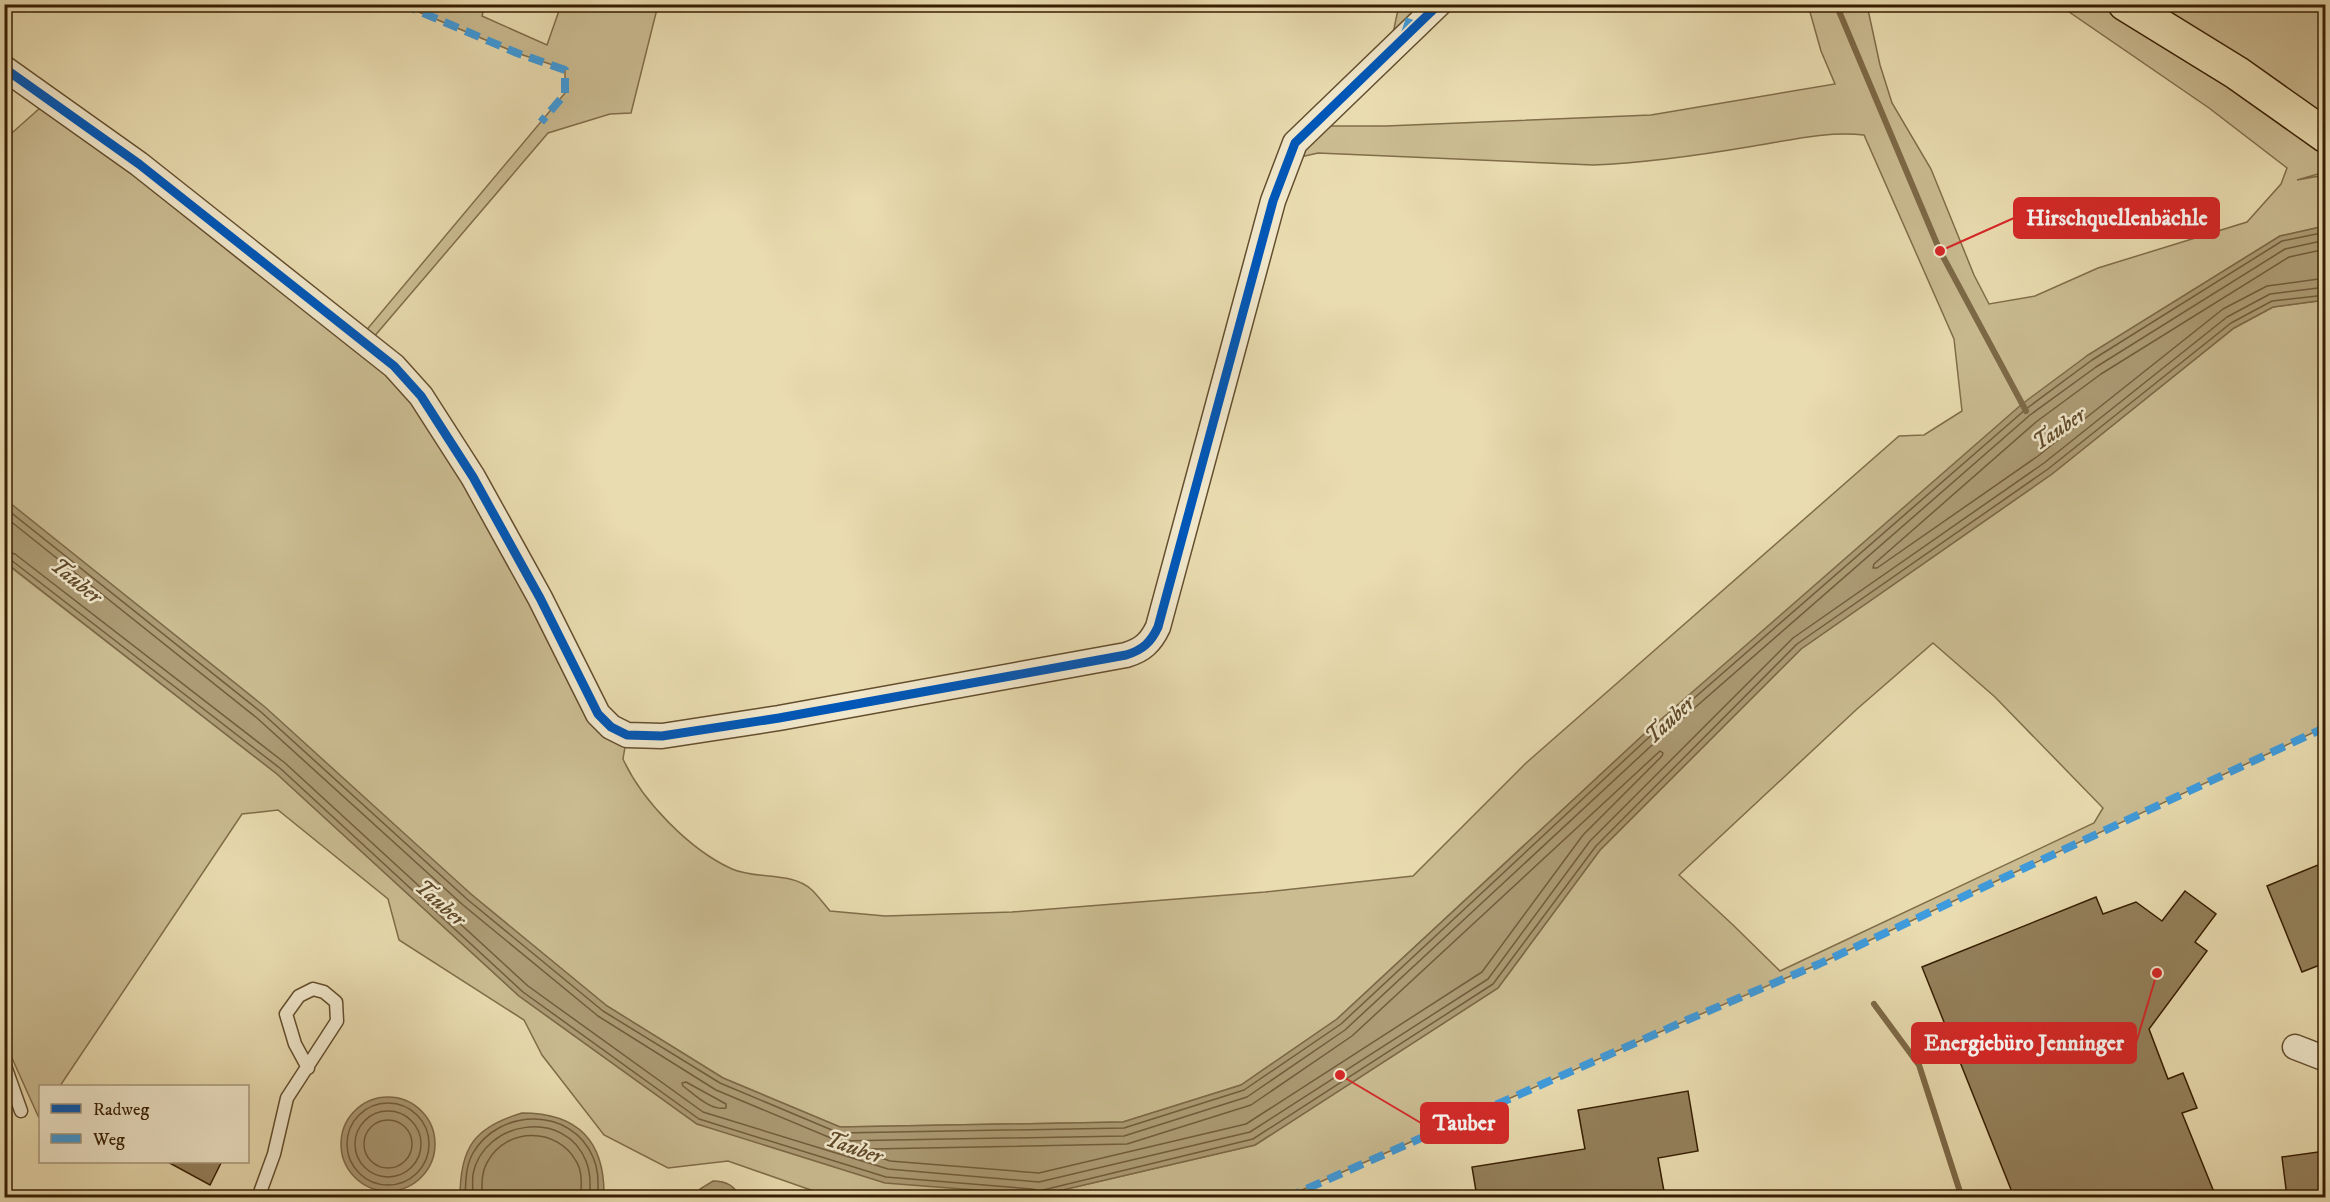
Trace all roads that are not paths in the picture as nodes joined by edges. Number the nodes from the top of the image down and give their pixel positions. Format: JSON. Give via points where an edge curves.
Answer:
{"nodes":[{"id":1,"x":1439,"y":4,"type":"edge"},
{"id":2,"x":2125,"y":4,"type":"edge"},
{"id":3,"x":4,"y":68,"type":"edge"},
{"id":4,"x":2325,"y":136,"type":"edge"},
{"id":5,"x":2295,"y":1047,"type":"dead end"},
{"id":6,"x":2325,"y":1059,"type":"edge"},
{"id":7,"x":4,"y":1063,"type":"edge"},
{"id":8,"x":308,"y":1068,"type":"junction"},
{"id":9,"x":21,"y":1111,"type":"dead end"},
{"id":10,"x":258,"y":1197,"type":"edge"}],
"edges":[{"from":1,"to":3,"type":"street","via":[[1294,143],[1273,201],[1158,627],[1147,645],[1126,655],[662,736],[627,735],[598,714],[473,477],[422,396],[394,366],[139,164]]},
{"from":2,"to":4,"type":"main road","via":[[2237,73]]},
{"from":5,"to":6,"type":"street"},
{"from":7,"to":9,"type":"lane"},
{"from":8,"to":8,"type":"lane","via":[[286,1014],[299,996],[313,989],[336,1002],[337,1021]]},
{"from":8,"to":10,"type":"lane","via":[[287,1098],[274,1154]]}]}
